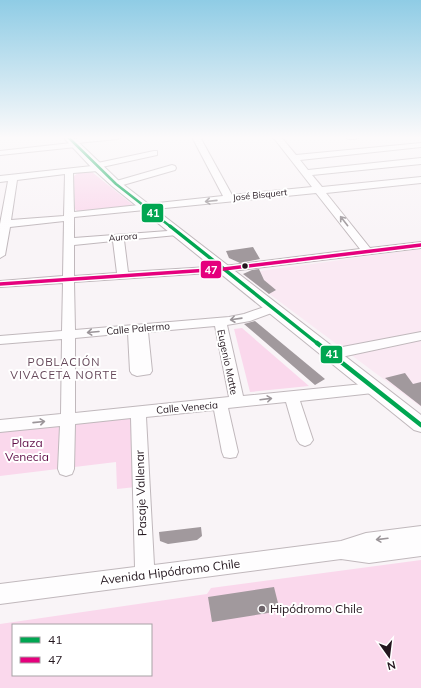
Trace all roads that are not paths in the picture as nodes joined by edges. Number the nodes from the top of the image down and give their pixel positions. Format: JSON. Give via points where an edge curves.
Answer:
{"nodes":[{"id":1,"x":85,"y":169,"type":"edge"},
{"id":2,"x":99,"y":169,"type":"edge"},
{"id":3,"x":168,"y":169,"type":"edge"},
{"id":4,"x":213,"y":169,"type":"edge"},
{"id":5,"x":303,"y":169,"type":"edge"},
{"id":6,"x":344,"y":169,"type":"edge"},
{"id":7,"x":378,"y":169,"type":"edge"},
{"id":8,"x":69,"y":172,"type":"junction"},
{"id":9,"x":306,"y":173,"type":"junction"},
{"id":10,"x":13,"y":178,"type":"junction"},
{"id":11,"x":0,"y":179,"type":"edge"},
{"id":12,"x":421,"y":180,"type":"edge"},
{"id":13,"x":393,"y":183,"type":"junction"},
{"id":14,"x":116,"y":184,"type":"junction"},
{"id":15,"x":319,"y":190,"type":"junction"},
{"id":16,"x":229,"y":199,"type":"junction"},
{"id":17,"x":147,"y":208,"type":"junction"},
{"id":18,"x":4,"y":210,"type":"edge"},
{"id":19,"x":69,"y":216,"type":"junction"},
{"id":20,"x":5,"y":224,"type":"junction"},
{"id":21,"x":177,"y":232,"type":"junction"},
{"id":22,"x":118,"y":237,"type":"junction"},
{"id":23,"x":1,"y":238,"type":"edge"},
{"id":24,"x":68,"y":242,"type":"junction"},
{"id":25,"x":421,"y":245,"type":"edge"},
{"id":26,"x":368,"y":252,"type":"junction"},
{"id":27,"x":0,"y":255,"type":"edge"},
{"id":28,"x":224,"y":269,"type":"junction"},
{"id":29,"x":123,"y":276,"type":"junction"},
{"id":30,"x":68,"y":279,"type":"junction"},
{"id":31,"x":0,"y":284,"type":"edge"},
{"id":32,"x":273,"y":308,"type":"junction"},
{"id":33,"x":220,"y":321,"type":"junction"},
{"id":34,"x":138,"y":328,"type":"junction"},
{"id":35,"x":68,"y":334,"type":"junction"},
{"id":36,"x":421,"y":336,"type":"edge"},
{"id":37,"x":0,"y":340,"type":"edge"},
{"id":38,"x":139,"y":351,"type":"dead end"},
{"id":39,"x":332,"y":354,"type":"junction"},
{"id":40,"x":373,"y":388,"type":"junction"},
{"id":41,"x":291,"y":396,"type":"junction"},
{"id":42,"x":237,"y":402,"type":"junction"},
{"id":43,"x":220,"y":404,"type":"junction"},
{"id":44,"x":138,"y":412,"type":"junction"},
{"id":45,"x":68,"y":419,"type":"junction"},
{"id":46,"x":421,"y":425,"type":"edge"},
{"id":47,"x":0,"y":426,"type":"edge"},
{"id":48,"x":305,"y":440,"type":"dead end"},
{"id":49,"x":230,"y":452,"type":"dead end"},
{"id":50,"x":66,"y":470,"type":"dead end"},
{"id":51,"x":421,"y":534,"type":"edge"},
{"id":52,"x":421,"y":548,"type":"edge"},
{"id":53,"x":341,"y":550,"type":"junction"},
{"id":54,"x":144,"y":575,"type":"junction"},
{"id":55,"x":0,"y":594,"type":"edge"}],
"edges":[{"from":1,"to":8,"type":"street"},
{"from":2,"to":14,"type":"main road"},
{"from":3,"to":14,"type":"street"},
{"from":4,"to":16,"type":"street"},
{"from":5,"to":9,"type":"street"},
{"from":6,"to":9,"type":"street"},
{"from":7,"to":13,"type":"street"},
{"from":8,"to":10,"type":"street"},
{"from":8,"to":19,"type":"street"},
{"from":9,"to":15,"type":"street"},
{"from":10,"to":11,"type":"street"},
{"from":10,"to":18,"type":"street"},
{"from":12,"to":13,"type":"street","name":"José Bisquert"},
{"from":13,"to":15,"type":"street","name":"José Bisquert"},
{"from":14,"to":17,"type":"main road"},
{"from":15,"to":16,"type":"street","name":"José Bisquert"},
{"from":26,"to":15,"type":"street","one_way":true},
{"from":16,"to":17,"type":"street","name":"José Bisquert","one_way":true},
{"from":17,"to":19,"type":"street","name":"José Bisquert"},
{"from":17,"to":21,"type":"main road"},
{"from":18,"to":20,"type":"street"},
{"from":19,"to":20,"type":"street","name":"José Bisquert"},
{"from":19,"to":24,"type":"street"},
{"from":20,"to":23,"type":"street"},
{"from":21,"to":22,"type":"street","name":"Aurora"},
{"from":21,"to":28,"type":"main road"},
{"from":22,"to":24,"type":"street","name":"Aurora"},
{"from":22,"to":29,"type":"street"},
{"from":23,"to":27,"type":"street"},
{"from":24,"to":30,"type":"street"},
{"from":25,"to":26,"type":"street"},
{"from":26,"to":28,"type":"street"},
{"from":28,"to":29,"type":"street"},
{"from":28,"to":32,"type":"main road"},
{"from":29,"to":30,"type":"street"},
{"from":30,"to":31,"type":"street"},
{"from":30,"to":35,"type":"street"},
{"from":32,"to":33,"type":"street","name":"Calle Palermo","one_way":true,"via":[[246,318]]},
{"from":32,"to":39,"type":"main road"},
{"from":33,"to":34,"type":"street","name":"Calle Palermo"},
{"from":33,"to":42,"type":"street","name":"Eugenio Matte"},
{"from":34,"to":35,"type":"street","name":"Calle Palermo","one_way":true},
{"from":34,"to":38,"type":"street"},
{"from":35,"to":37,"type":"street","name":"Calle Palermo"},
{"from":35,"to":45,"type":"street"},
{"from":36,"to":39,"type":"street"},
{"from":39,"to":40,"type":"main road"},
{"from":40,"to":41,"type":"street","name":"Calle Venecia"},
{"from":40,"to":46,"type":"main road"},
{"from":42,"to":41,"type":"street","name":"Calle Venecia","one_way":true},
{"from":41,"to":48,"type":"street"},
{"from":42,"to":43,"type":"street","name":"Calle Venecia"},
{"from":43,"to":44,"type":"street","name":"Calle Venecia"},
{"from":43,"to":49,"type":"street"},
{"from":44,"to":45,"type":"street","name":"Calle Venecia"},
{"from":44,"to":54,"type":"street","name":"Pasaje Vallenar"},
{"from":47,"to":45,"type":"street","name":"Calle Venecia","one_way":true},
{"from":45,"to":50,"type":"street"},
{"from":51,"to":53,"type":"street","name":"Avenida Hipódromo Chile","one_way":true,"via":[[366,541]]},
{"from":52,"to":53,"type":"street","name":"Avenida Hipódromo Chile","via":[[369,554]]},
{"from":53,"to":54,"type":"street","name":"Avenida Hipódromo Chile"},
{"from":54,"to":55,"type":"street","name":"Avenida Hipódromo Chile"}]}
